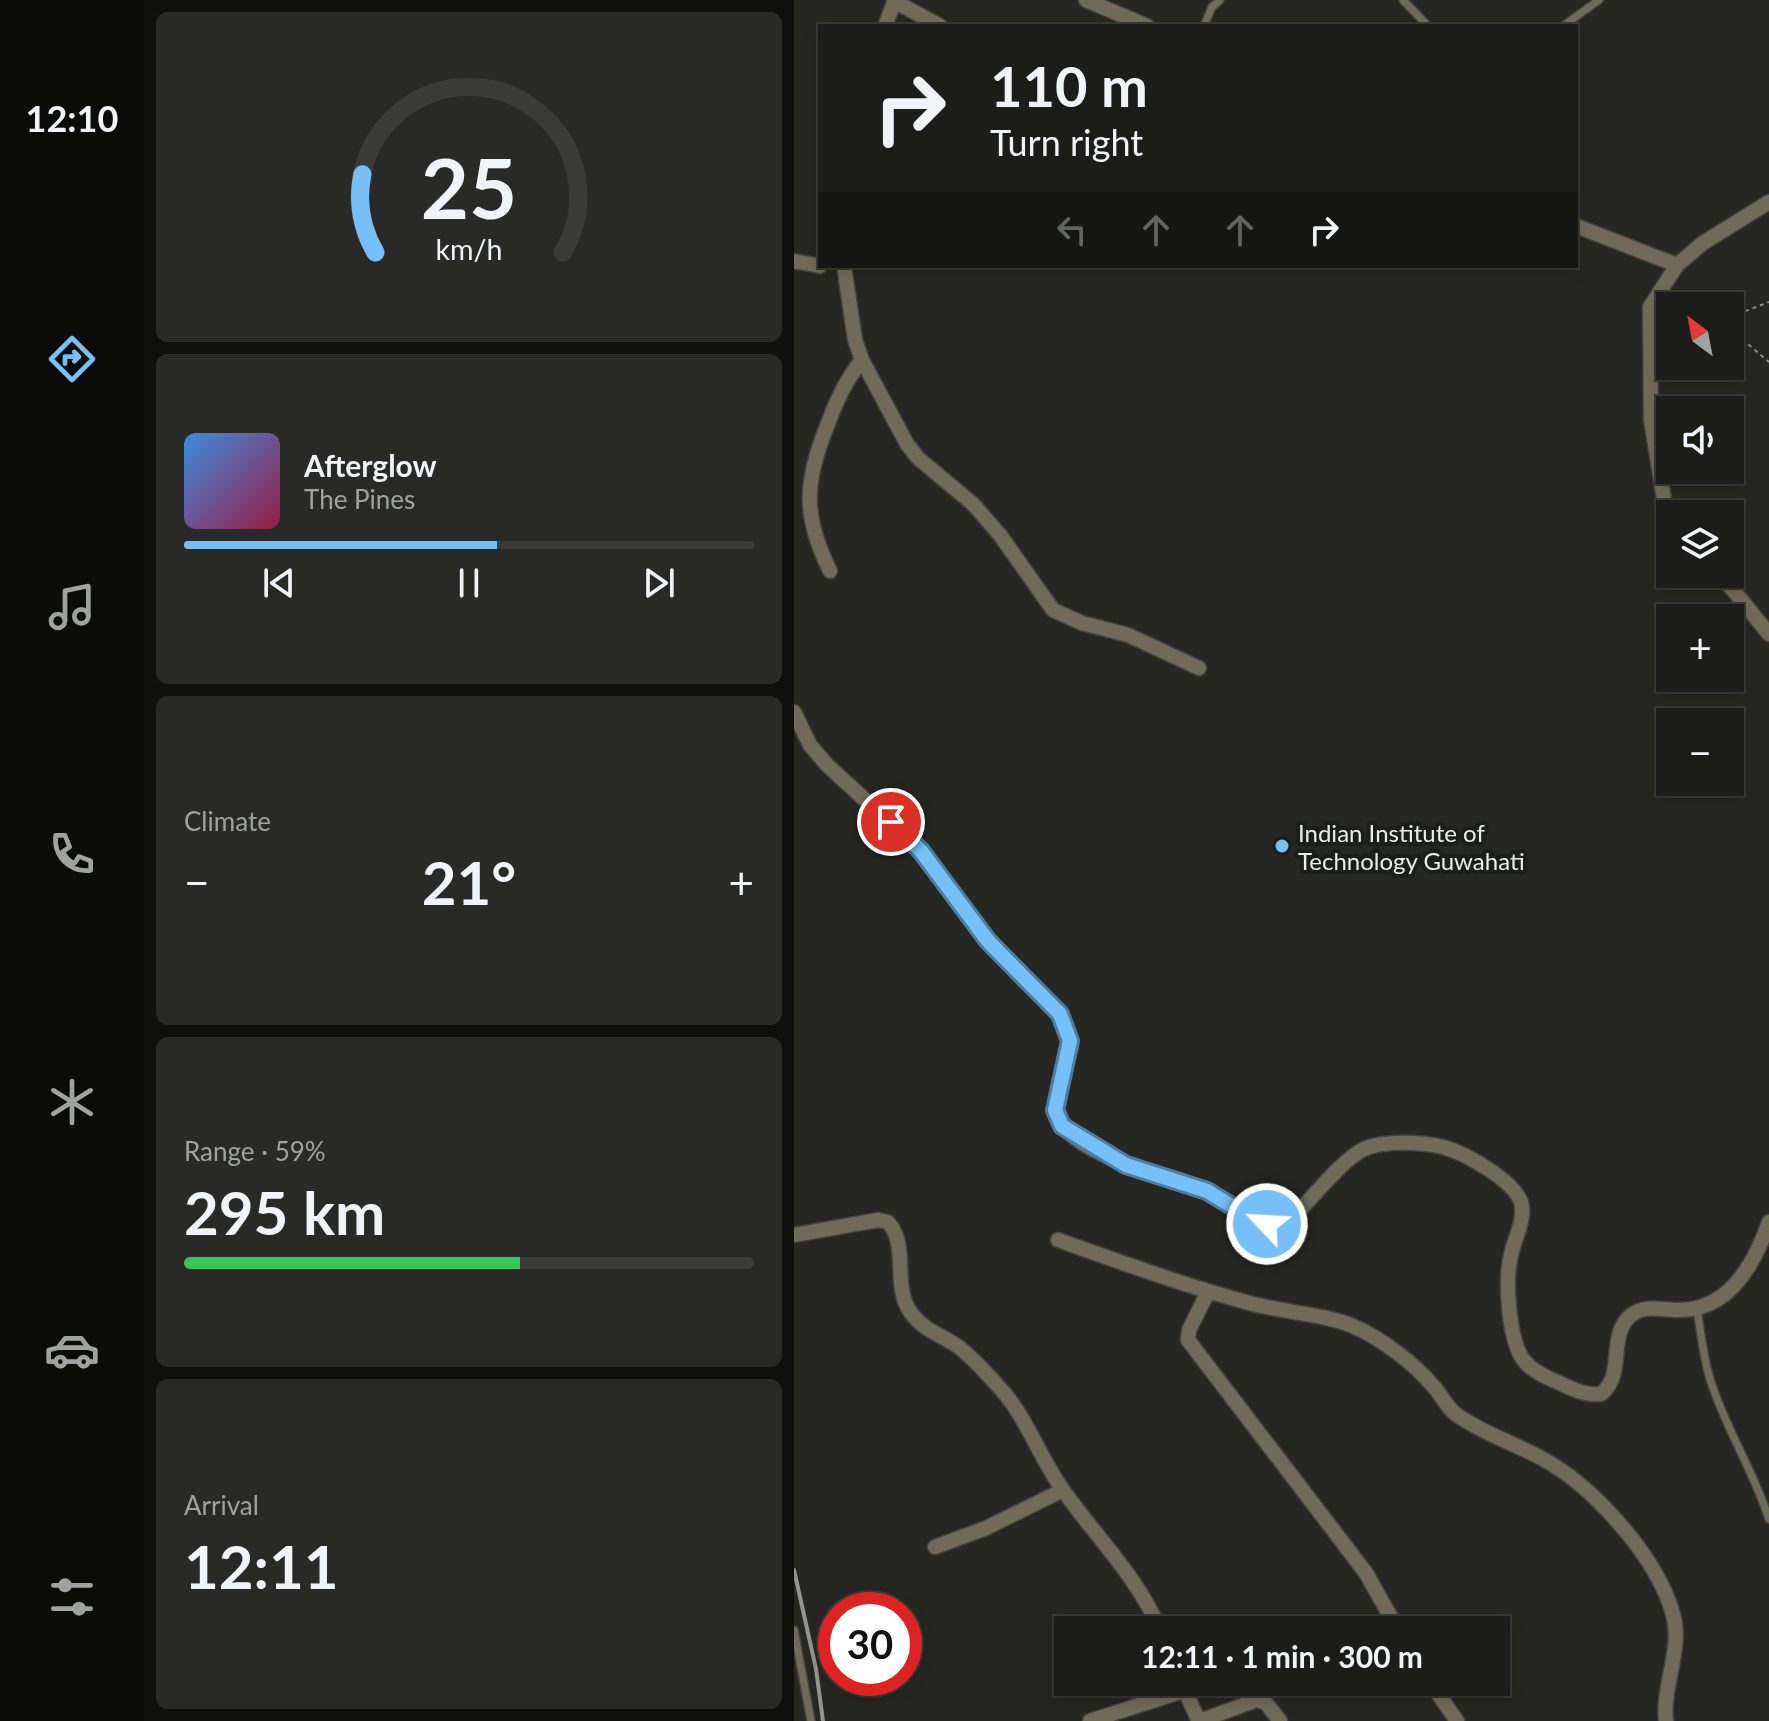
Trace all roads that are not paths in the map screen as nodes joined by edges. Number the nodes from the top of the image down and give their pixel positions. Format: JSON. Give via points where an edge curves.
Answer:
{"nodes":[{"id":1,"x":1086,"y":0,"type":"edge"},
{"id":2,"x":1220,"y":0,"type":"edge"},
{"id":3,"x":1403,"y":0,"type":"edge"},
{"id":4,"x":1599,"y":0,"type":"edge"},
{"id":5,"x":895,"y":1,"type":"edge"},
{"id":6,"x":886,"y":24,"type":"edge"},
{"id":7,"x":936,"y":24,"type":"edge"},
{"id":8,"x":1142,"y":24,"type":"edge"},
{"id":9,"x":1205,"y":24,"type":"edge"},
{"id":10,"x":1426,"y":24,"type":"edge"},
{"id":11,"x":1566,"y":24,"type":"edge"},
{"id":12,"x":1769,"y":202,"type":"edge"},
{"id":13,"x":1578,"y":227,"type":"edge"},
{"id":14,"x":794,"y":261,"type":"edge"},
{"id":15,"x":1677,"y":265,"type":"junction"},
{"id":16,"x":818,"y":266,"type":"edge"},
{"id":17,"x":844,"y":268,"type":"edge"},
{"id":18,"x":862,"y":360,"type":"junction"},
{"id":19,"x":1664,"y":500,"type":"edge"},
{"id":20,"x":830,"y":571,"type":"dead end"},
{"id":21,"x":1731,"y":588,"type":"edge"},
{"id":22,"x":1769,"y":634,"type":"edge"},
{"id":23,"x":1199,"y":668,"type":"dead end"},
{"id":24,"x":794,"y":712,"type":"edge"},
{"id":25,"x":1769,"y":1222,"type":"edge"},
{"id":26,"x":794,"y":1235,"type":"edge"},
{"id":27,"x":1058,"y":1240,"type":"dead end"},
{"id":28,"x":1208,"y":1292,"type":"junction"},
{"id":29,"x":1697,"y":1309,"type":"junction"},
{"id":30,"x":1063,"y":1490,"type":"junction"},
{"id":31,"x":1769,"y":1519,"type":"edge"},
{"id":32,"x":935,"y":1547,"type":"dead end"},
{"id":33,"x":1152,"y":1616,"type":"edge"},
{"id":34,"x":1390,"y":1616,"type":"edge"},
{"id":35,"x":794,"y":1630,"type":"edge"},
{"id":36,"x":1156,"y":1696,"type":"edge"},
{"id":37,"x":1187,"y":1696,"type":"edge"},
{"id":38,"x":1440,"y":1696,"type":"edge"},
{"id":39,"x":811,"y":1721,"type":"edge"},
{"id":40,"x":1090,"y":1721,"type":"edge"},
{"id":41,"x":1280,"y":1721,"type":"edge"},
{"id":42,"x":1457,"y":1721,"type":"edge"},
{"id":43,"x":1666,"y":1721,"type":"edge"}],
"edges":[{"from":1,"to":8,"type":"street"},
{"from":2,"to":9,"type":"lane"},
{"from":3,"to":10,"type":"lane"},
{"from":4,"to":11,"type":"lane"},
{"from":5,"to":6,"type":"street"},
{"from":5,"to":7,"type":"street"},
{"from":12,"to":15,"type":"street"},
{"from":13,"to":15,"type":"street"},
{"from":14,"to":16,"type":"street"},
{"from":15,"to":19,"type":"street","via":[[1650,307],[1651,420]]},
{"from":17,"to":18,"type":"street"},
{"from":18,"to":20,"type":"street","via":[[845,382],[807,489],[817,545]]},
{"from":18,"to":23,"type":"street","via":[[907,444],[973,504],[1053,610],[1128,635]]},
{"from":21,"to":22,"type":"street"},
{"from":24,"to":29,"type":"street","via":[[827,765],[921,851],[982,933],[1060,1014],[1068,1028],[1070,1053],[1055,1110],[1068,1132],[1126,1165],[1188,1183],[1267,1224],[1288,1220],[1371,1146],[1442,1147],[1464,1156],[1513,1188],[1522,1205],[1508,1268],[1518,1350],[1541,1375],[1582,1393],[1601,1394],[1608,1388],[1614,1378],[1618,1336],[1633,1313],[1644,1308]]},
{"from":25,"to":29,"type":"street","via":[[1748,1271],[1724,1294]]},
{"from":26,"to":30,"type":"street","via":[[888,1222],[899,1242],[899,1282],[910,1311],[932,1333],[961,1348],[1002,1390]]},
{"from":27,"to":28,"type":"street"},
{"from":28,"to":34,"type":"street","via":[[1188,1340],[1366,1573]]},
{"from":28,"to":43,"type":"street","via":[[1349,1324],[1367,1333],[1421,1373],[1457,1415],[1545,1460],[1593,1499],[1651,1565],[1674,1617]]},
{"from":29,"to":31,"type":"lane","via":[[1711,1385]]},
{"from":30,"to":32,"type":"street"},
{"from":30,"to":33,"type":"street","via":[[1131,1577]]},
{"from":35,"to":39,"type":"lane"},
{"from":36,"to":40,"type":"street"},
{"from":37,"to":41,"type":"street","via":[[1197,1717],[1205,1719],[1257,1700]]},
{"from":38,"to":42,"type":"street"}]}
